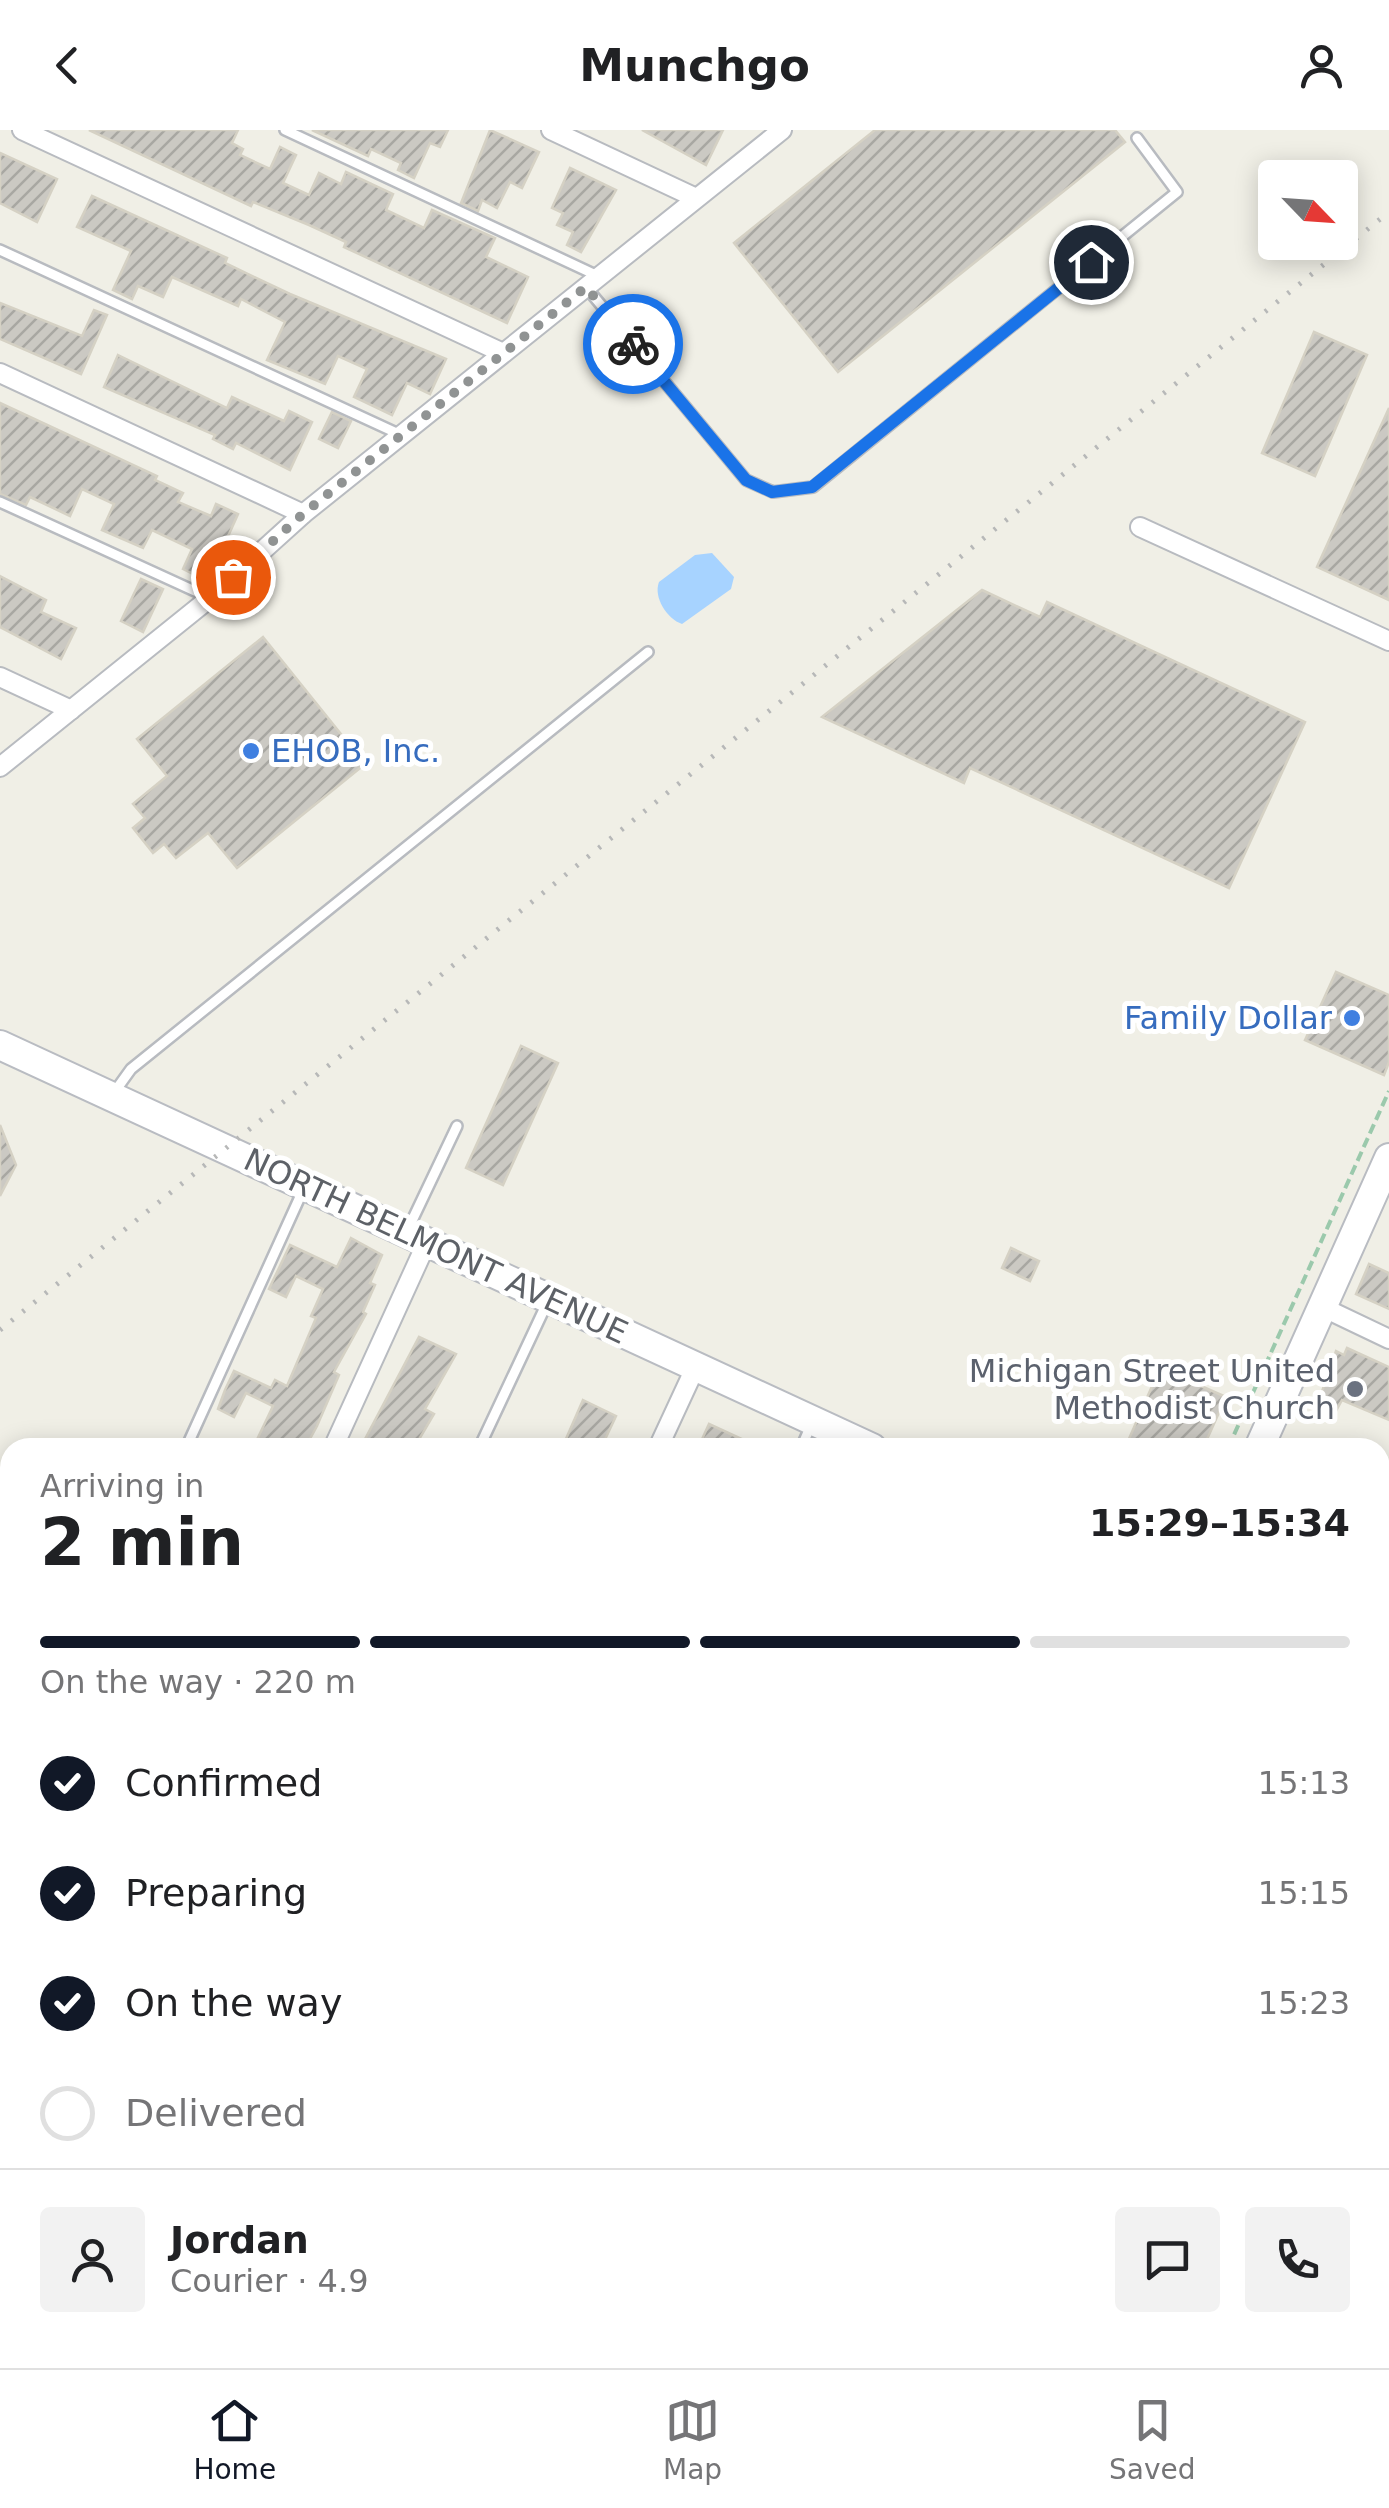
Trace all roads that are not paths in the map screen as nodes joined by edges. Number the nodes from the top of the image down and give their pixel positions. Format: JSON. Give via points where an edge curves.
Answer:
{"nodes":[{"id":1,"x":22,"y":130,"type":"edge"},
{"id":2,"x":285,"y":130,"type":"edge"},
{"id":3,"x":551,"y":130,"type":"edge"},
{"id":4,"x":782,"y":130,"type":"edge"},
{"id":5,"x":1137,"y":138,"type":"dead end"},
{"id":6,"x":696,"y":198,"type":"junction"},
{"id":7,"x":0,"y":250,"type":"edge"},
{"id":8,"x":592,"y":281,"type":"junction"},
{"id":9,"x":503,"y":353,"type":"junction"},
{"id":10,"x":0,"y":373,"type":"edge"},
{"id":11,"x":401,"y":435,"type":"junction"},
{"id":12,"x":0,"y":502,"type":"edge"},
{"id":13,"x":303,"y":514,"type":"junction"},
{"id":14,"x":1140,"y":527,"type":"dead end"},
{"id":15,"x":210,"y":598,"type":"junction"},
{"id":16,"x":1389,"y":642,"type":"edge"},
{"id":17,"x":648,"y":652,"type":"dead end"},
{"id":18,"x":0,"y":678,"type":"edge"},
{"id":19,"x":71,"y":710,"type":"junction"},
{"id":20,"x":0,"y":767,"type":"edge"},
{"id":21,"x":0,"y":1045,"type":"edge"},
{"id":22,"x":111,"y":1096,"type":"junction"},
{"id":23,"x":457,"y":1126,"type":"dead end"},
{"id":24,"x":1389,"y":1158,"type":"edge"},
{"id":25,"x":305,"y":1186,"type":"junction"},
{"id":26,"x":417,"y":1238,"type":"junction"},
{"id":27,"x":549,"y":1298,"type":"junction"},
{"id":28,"x":1322,"y":1307,"type":"junction"},
{"id":29,"x":1389,"y":1338,"type":"edge"},
{"id":30,"x":696,"y":1366,"type":"junction"},
{"id":31,"x":813,"y":1420,"type":"junction"},
{"id":32,"x":191,"y":1438,"type":"edge"},
{"id":33,"x":337,"y":1438,"type":"edge"},
{"id":34,"x":484,"y":1438,"type":"edge"},
{"id":35,"x":663,"y":1438,"type":"edge"},
{"id":36,"x":805,"y":1438,"type":"edge"},
{"id":37,"x":851,"y":1438,"type":"edge"},
{"id":38,"x":1263,"y":1438,"type":"edge"}],
"edges":[{"from":1,"to":9,"type":"street"},
{"from":2,"to":8,"type":"lane"},
{"from":3,"to":6,"type":"street"},
{"from":4,"to":6,"type":"street"},
{"from":5,"to":8,"type":"lane","via":[[1177,192],[812,487],[772,492],[746,480]]},
{"from":6,"to":8,"type":"street"},
{"from":7,"to":11,"type":"lane"},
{"from":8,"to":9,"type":"street"},
{"from":9,"to":11,"type":"street"},
{"from":10,"to":13,"type":"street"},
{"from":11,"to":13,"type":"street"},
{"from":12,"to":15,"type":"lane"},
{"from":13,"to":15,"type":"street"},
{"from":14,"to":16,"type":"street"},
{"from":15,"to":19,"type":"street"},
{"from":17,"to":22,"type":"lane","via":[[146,1057]]},
{"from":18,"to":19,"type":"street"},
{"from":19,"to":20,"type":"street"},
{"from":21,"to":22,"type":"main road","name":"NORTH BELMONT AVENUE"},
{"from":22,"to":25,"type":"main road","name":"NORTH BELMONT AVENUE"},
{"from":23,"to":26,"type":"lane"},
{"from":24,"to":28,"type":"main road"},
{"from":25,"to":26,"type":"main road","name":"NORTH BELMONT AVENUE"},
{"from":25,"to":32,"type":"lane"},
{"from":26,"to":27,"type":"main road","name":"NORTH BELMONT AVENUE"},
{"from":26,"to":33,"type":"street"},
{"from":27,"to":30,"type":"main road","name":"NORTH BELMONT AVENUE"},
{"from":27,"to":34,"type":"lane"},
{"from":28,"to":29,"type":"street"},
{"from":28,"to":38,"type":"main road"},
{"from":30,"to":31,"type":"main road","name":"NORTH BELMONT AVENUE"},
{"from":30,"to":35,"type":"street"},
{"from":31,"to":36,"type":"lane"},
{"from":31,"to":37,"type":"main road","name":"NORTH BELMONT AVENUE"}]}
